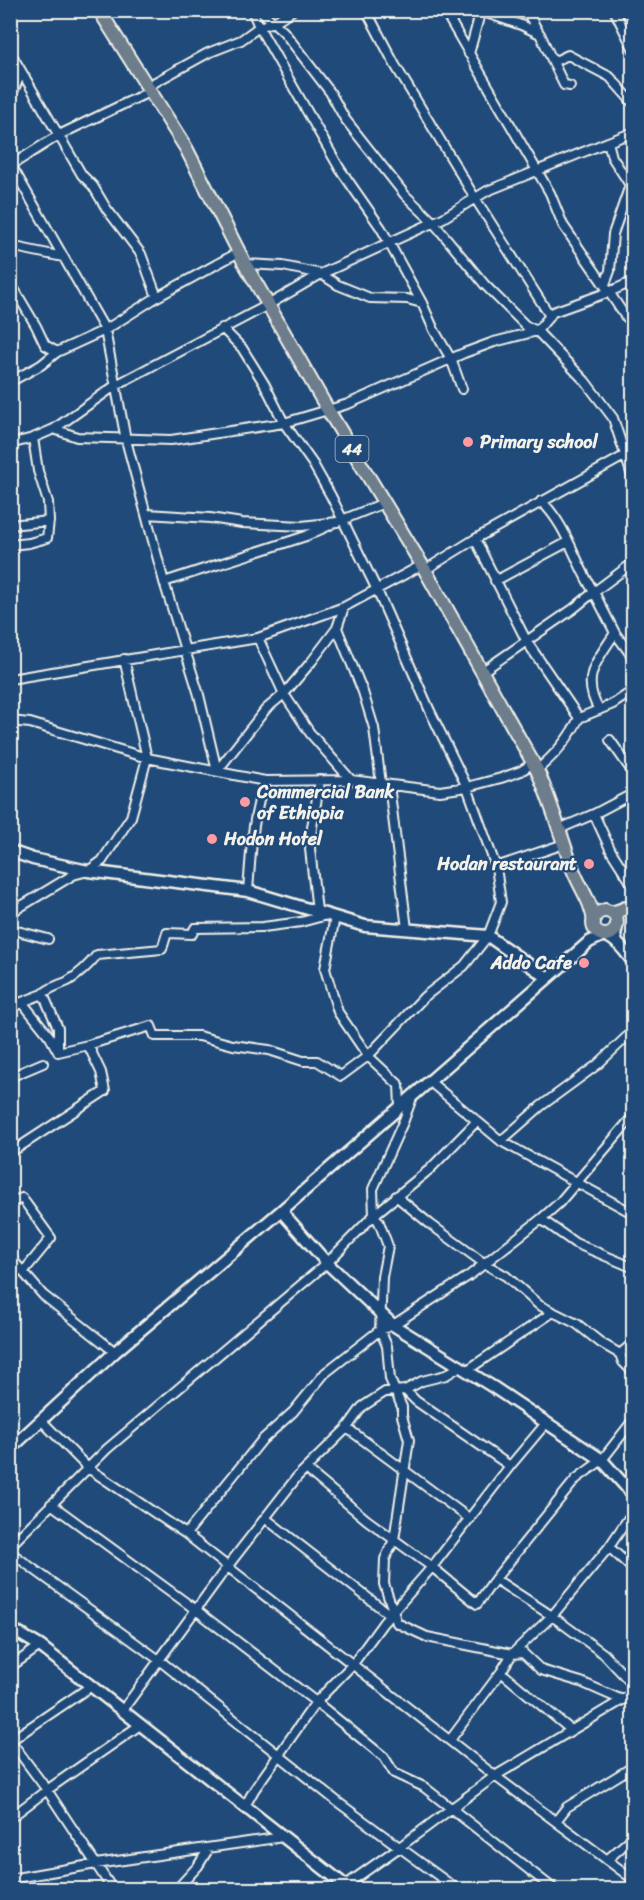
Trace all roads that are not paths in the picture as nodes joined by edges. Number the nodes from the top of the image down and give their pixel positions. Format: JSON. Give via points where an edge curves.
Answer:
{"nodes":[{"id":1,"x":99,"y":10,"type":"edge"},
{"id":2,"x":252,"y":10,"type":"edge"},
{"id":3,"x":260,"y":10,"type":"edge"},
{"id":4,"x":293,"y":10,"type":"edge"},
{"id":5,"x":366,"y":10,"type":"edge"},
{"id":6,"x":444,"y":10,"type":"edge"},
{"id":7,"x":526,"y":10,"type":"edge"},
{"id":8,"x":614,"y":10,"type":"edge"},
{"id":9,"x":480,"y":11,"type":"edge"},
{"id":10,"x":274,"y":22,"type":"junction"},
{"id":11,"x":259,"y":27,"type":"junction"},
{"id":12,"x":540,"y":34,"type":"junction"},
{"id":13,"x":633,"y":50,"type":"edge"},
{"id":14,"x":10,"y":51,"type":"edge"},
{"id":15,"x":469,"y":54,"type":"junction"},
{"id":16,"x":553,"y":62,"type":"junction"},
{"id":17,"x":21,"y":72,"type":"junction"},
{"id":18,"x":570,"y":86,"type":"dead end"},
{"id":19,"x":150,"y":88,"type":"junction"},
{"id":20,"x":10,"y":99,"type":"edge"},
{"id":21,"x":633,"y":104,"type":"edge"},
{"id":22,"x":633,"y":132,"type":"edge"},
{"id":23,"x":59,"y":135,"type":"junction"},
{"id":24,"x":608,"y":142,"type":"junction"},
{"id":25,"x":11,"y":164,"type":"edge"},
{"id":26,"x":536,"y":170,"type":"junction"},
{"id":27,"x":632,"y":187,"type":"edge"},
{"id":28,"x":475,"y":198,"type":"junction"},
{"id":29,"x":433,"y":222,"type":"junction"},
{"id":30,"x":388,"y":243,"type":"junction"},
{"id":31,"x":10,"y":246,"type":"edge"},
{"id":32,"x":238,"y":252,"type":"junction"},
{"id":33,"x":63,"y":257,"type":"junction"},
{"id":34,"x":245,"y":264,"type":"junction"},
{"id":35,"x":321,"y":274,"type":"junction"},
{"id":36,"x":633,"y":281,"type":"edge"},
{"id":37,"x":11,"y":284,"type":"edge"},
{"id":38,"x":605,"y":284,"type":"junction"},
{"id":39,"x":609,"y":292,"type":"junction"},
{"id":40,"x":157,"y":297,"type":"junction"},
{"id":41,"x":422,"y":303,"type":"junction"},
{"id":42,"x":268,"y":305,"type":"junction"},
{"id":43,"x":550,"y":316,"type":"junction"},
{"id":44,"x":633,"y":322,"type":"edge"},
{"id":45,"x":222,"y":328,"type":"junction"},
{"id":46,"x":105,"y":330,"type":"junction"},
{"id":47,"x":537,"y":332,"type":"junction"},
{"id":48,"x":57,"y":352,"type":"junction"},
{"id":49,"x":451,"y":359,"type":"junction"},
{"id":50,"x":10,"y":382,"type":"edge"},
{"id":51,"x":116,"y":386,"type":"junction"},
{"id":52,"x":462,"y":389,"type":"dead end"},
{"id":53,"x":328,"y":410,"type":"junction"},
{"id":54,"x":284,"y":423,"type":"junction"},
{"id":55,"x":54,"y":429,"type":"junction"},
{"id":56,"x":33,"y":438,"type":"junction"},
{"id":57,"x":126,"y":440,"type":"junction"},
{"id":58,"x":10,"y":444,"type":"edge"},
{"id":59,"x":633,"y":454,"type":"edge"},
{"id":60,"x":624,"y":456,"type":"junction"},
{"id":61,"x":633,"y":482,"type":"edge"},
{"id":62,"x":541,"y":501,"type":"junction"},
{"id":63,"x":384,"y":503,"type":"junction"},
{"id":64,"x":147,"y":514,"type":"junction"},
{"id":65,"x":48,"y":521,"type":"junction"},
{"id":66,"x":340,"y":521,"type":"junction"},
{"id":67,"x":10,"y":525,"type":"edge"},
{"id":68,"x":475,"y":539,"type":"junction"},
{"id":69,"x":568,"y":542,"type":"junction"},
{"id":70,"x":10,"y":545,"type":"edge"},
{"id":71,"x":633,"y":562,"type":"edge"},
{"id":72,"x":423,"y":568,"type":"junction"},
{"id":73,"x":495,"y":581,"type":"junction"},
{"id":74,"x":164,"y":582,"type":"junction"},
{"id":75,"x":376,"y":588,"type":"junction"},
{"id":76,"x":594,"y":592,"type":"junction"},
{"id":77,"x":344,"y":606,"type":"junction"},
{"id":78,"x":337,"y":628,"type":"junction"},
{"id":79,"x":615,"y":633,"type":"junction"},
{"id":80,"x":258,"y":638,"type":"junction"},
{"id":81,"x":527,"y":642,"type":"junction"},
{"id":82,"x":184,"y":649,"type":"junction"},
{"id":83,"x":124,"y":659,"type":"junction"},
{"id":84,"x":633,"y":659,"type":"edge"},
{"id":85,"x":483,"y":671,"type":"junction"},
{"id":86,"x":10,"y":679,"type":"edge"},
{"id":87,"x":633,"y":690,"type":"edge"},
{"id":88,"x":284,"y":694,"type":"junction"},
{"id":89,"x":599,"y":710,"type":"junction"},
{"id":90,"x":579,"y":718,"type":"junction"},
{"id":91,"x":10,"y":721,"type":"edge"},
{"id":92,"x":610,"y":740,"type":"dead end"},
{"id":93,"x":147,"y":758,"type":"junction"},
{"id":94,"x":535,"y":766,"type":"junction"},
{"id":95,"x":217,"y":771,"type":"junction"},
{"id":96,"x":633,"y":774,"type":"edge"},
{"id":97,"x":320,"y":780,"type":"junction"},
{"id":98,"x":351,"y":780,"type":"junction"},
{"id":99,"x":265,"y":781,"type":"junction"},
{"id":100,"x":385,"y":784,"type":"junction"},
{"id":101,"x":467,"y":787,"type":"junction"},
{"id":102,"x":633,"y":794,"type":"edge"},
{"id":103,"x":594,"y":814,"type":"junction"},
{"id":104,"x":559,"y":829,"type":"junction"},
{"id":105,"x":564,"y":844,"type":"junction"},
{"id":106,"x":10,"y":851,"type":"edge"},
{"id":107,"x":496,"y":867,"type":"junction"},
{"id":108,"x":88,"y":871,"type":"junction"},
{"id":109,"x":633,"y":887,"type":"edge"},
{"id":110,"x":248,"y":891,"type":"junction"},
{"id":111,"x":588,"y":897,"type":"junction"},
{"id":112,"x":629,"y":905,"type":"edge"},
{"id":113,"x":317,"y":911,"type":"junction"},
{"id":114,"x":608,"y":912,"type":"junction"},
{"id":115,"x":10,"y":913,"type":"edge"},
{"id":116,"x":332,"y":916,"type":"junction"},
{"id":117,"x":594,"y":923,"type":"junction"},
{"id":118,"x":617,"y":926,"type":"junction"},
{"id":119,"x":10,"y":929,"type":"edge"},
{"id":120,"x":407,"y":929,"type":"junction"},
{"id":121,"x":604,"y":935,"type":"junction"},
{"id":122,"x":488,"y":936,"type":"junction"},
{"id":123,"x":48,"y":939,"type":"dead end"},
{"id":124,"x":589,"y":942,"type":"junction"},
{"id":125,"x":617,"y":942,"type":"junction"},
{"id":126,"x":633,"y":963,"type":"edge"},
{"id":127,"x":548,"y":978,"type":"junction"},
{"id":128,"x":43,"y":994,"type":"junction"},
{"id":129,"x":22,"y":1002,"type":"junction"},
{"id":130,"x":10,"y":1009,"type":"edge"},
{"id":131,"x":633,"y":1030,"type":"edge"},
{"id":132,"x":88,"y":1045,"type":"junction"},
{"id":133,"x":58,"y":1052,"type":"junction"},
{"id":134,"x":368,"y":1056,"type":"junction"},
{"id":135,"x":43,"y":1063,"type":"dead end"},
{"id":136,"x":10,"y":1077,"type":"edge"},
{"id":137,"x":429,"y":1081,"type":"junction"},
{"id":138,"x":414,"y":1094,"type":"junction"},
{"id":139,"x":400,"y":1106,"type":"junction"},
{"id":140,"x":633,"y":1115,"type":"edge"},
{"id":141,"x":477,"y":1121,"type":"junction"},
{"id":142,"x":501,"y":1141,"type":"junction"},
{"id":143,"x":10,"y":1151,"type":"edge"},
{"id":144,"x":577,"y":1181,"type":"junction"},
{"id":145,"x":396,"y":1196,"type":"junction"},
{"id":146,"x":10,"y":1203,"type":"edge"},
{"id":147,"x":281,"y":1212,"type":"junction"},
{"id":148,"x":633,"y":1214,"type":"edge"},
{"id":149,"x":374,"y":1215,"type":"junction"},
{"id":150,"x":541,"y":1219,"type":"junction"},
{"id":151,"x":10,"y":1257,"type":"edge"},
{"id":152,"x":327,"y":1263,"type":"junction"},
{"id":153,"x":485,"y":1264,"type":"junction"},
{"id":154,"x":633,"y":1268,"type":"edge"},
{"id":155,"x":24,"y":1272,"type":"junction"},
{"id":156,"x":553,"y":1312,"type":"junction"},
{"id":157,"x":379,"y":1313,"type":"junction"},
{"id":158,"x":393,"y":1325,"type":"junction"},
{"id":159,"x":380,"y":1330,"type":"junction"},
{"id":160,"x":633,"y":1342,"type":"edge"},
{"id":161,"x":115,"y":1352,"type":"junction"},
{"id":162,"x":620,"y":1354,"type":"junction"},
{"id":163,"x":462,"y":1369,"type":"junction"},
{"id":164,"x":633,"y":1373,"type":"edge"},
{"id":165,"x":400,"y":1390,"type":"junction"},
{"id":166,"x":633,"y":1419,"type":"edge"},
{"id":167,"x":41,"y":1420,"type":"junction"},
{"id":168,"x":547,"y":1422,"type":"junction"},
{"id":169,"x":347,"y":1428,"type":"junction"},
{"id":170,"x":10,"y":1449,"type":"edge"},
{"id":171,"x":602,"y":1460,"type":"junction"},
{"id":172,"x":510,"y":1466,"type":"junction"},
{"id":173,"x":88,"y":1468,"type":"junction"},
{"id":174,"x":306,"y":1468,"type":"junction"},
{"id":175,"x":404,"y":1472,"type":"junction"},
{"id":176,"x":633,"y":1496,"type":"edge"},
{"id":177,"x":51,"y":1504,"type":"junction"},
{"id":178,"x":633,"y":1510,"type":"edge"},
{"id":179,"x":265,"y":1518,"type":"junction"},
{"id":180,"x":470,"y":1519,"type":"junction"},
{"id":181,"x":186,"y":1534,"type":"junction"},
{"id":182,"x":394,"y":1540,"type":"junction"},
{"id":183,"x":10,"y":1546,"type":"edge"},
{"id":184,"x":609,"y":1547,"type":"junction"},
{"id":185,"x":10,"y":1552,"type":"edge"},
{"id":186,"x":227,"y":1566,"type":"junction"},
{"id":187,"x":432,"y":1567,"type":"junction"},
{"id":188,"x":633,"y":1570,"type":"edge"},
{"id":189,"x":495,"y":1579,"type":"junction"},
{"id":190,"x":196,"y":1610,"type":"junction"},
{"id":191,"x":392,"y":1614,"type":"junction"},
{"id":192,"x":552,"y":1616,"type":"junction"},
{"id":193,"x":10,"y":1628,"type":"edge"},
{"id":194,"x":40,"y":1646,"type":"junction"},
{"id":195,"x":512,"y":1654,"type":"junction"},
{"id":196,"x":159,"y":1660,"type":"junction"},
{"id":197,"x":353,"y":1664,"type":"junction"},
{"id":198,"x":10,"y":1667,"type":"edge"},
{"id":199,"x":501,"y":1672,"type":"junction"},
{"id":200,"x":91,"y":1686,"type":"junction"},
{"id":201,"x":633,"y":1686,"type":"edge"},
{"id":202,"x":633,"y":1694,"type":"edge"},
{"id":203,"x":622,"y":1700,"type":"junction"},
{"id":204,"x":316,"y":1702,"type":"junction"},
{"id":205,"x":122,"y":1711,"type":"junction"},
{"id":206,"x":141,"y":1725,"type":"junction"},
{"id":207,"x":571,"y":1730,"type":"junction"},
{"id":208,"x":11,"y":1740,"type":"edge"},
{"id":209,"x":450,"y":1740,"type":"junction"},
{"id":210,"x":280,"y":1754,"type":"junction"},
{"id":211,"x":633,"y":1766,"type":"edge"},
{"id":212,"x":495,"y":1776,"type":"junction"},
{"id":213,"x":47,"y":1790,"type":"junction"},
{"id":214,"x":244,"y":1808,"type":"junction"},
{"id":215,"x":451,"y":1809,"type":"junction"},
{"id":216,"x":10,"y":1818,"type":"edge"},
{"id":217,"x":556,"y":1821,"type":"junction"},
{"id":218,"x":633,"y":1836,"type":"edge"},
{"id":219,"x":283,"y":1837,"type":"junction"},
{"id":220,"x":401,"y":1846,"type":"junction"},
{"id":221,"x":209,"y":1848,"type":"junction"},
{"id":222,"x":607,"y":1860,"type":"junction"},
{"id":223,"x":96,"y":1864,"type":"junction"},
{"id":224,"x":10,"y":1879,"type":"edge"},
{"id":225,"x":633,"y":1880,"type":"edge"},
{"id":226,"x":345,"y":1888,"type":"edge"},
{"id":227,"x":112,"y":1890,"type":"edge"},
{"id":228,"x":176,"y":1890,"type":"edge"},
{"id":229,"x":458,"y":1890,"type":"edge"},
{"id":230,"x":555,"y":1890,"type":"edge"}],
"edges":[{"from":1,"to":19,"type":"main road","number":"44"},
{"from":2,"to":11,"type":"street"},
{"from":3,"to":10,"type":"street"},
{"from":4,"to":10,"type":"street"},
{"from":5,"to":28,"type":"street"},
{"from":6,"to":15,"type":"street"},
{"from":7,"to":12,"type":"street"},
{"from":8,"to":13,"type":"street"},
{"from":9,"to":12,"type":"street"},
{"from":9,"to":15,"type":"street"},
{"from":10,"to":11,"type":"street"},
{"from":10,"to":29,"type":"street","via":[[405,195]]},
{"from":11,"to":19,"type":"street"},
{"from":11,"to":30,"type":"street","via":[[325,146],[375,217]]},
{"from":12,"to":16,"type":"street"},
{"from":14,"to":17,"type":"street"},
{"from":15,"to":26,"type":"street"},
{"from":16,"to":18,"type":"street","via":[[564,85]]},
{"from":16,"to":21,"type":"street","via":[[568,55],[610,77]]},
{"from":17,"to":20,"type":"street"},
{"from":17,"to":23,"type":"street"},
{"from":19,"to":23,"type":"street"},
{"from":19,"to":32,"type":"main road","number":"44","via":[[186,148]]},
{"from":22,"to":24,"type":"street"},
{"from":23,"to":25,"type":"street"},
{"from":23,"to":40,"type":"street","via":[[82,175],[141,254]]},
{"from":24,"to":26,"type":"street"},
{"from":24,"to":27,"type":"street","via":[[612,157]]},
{"from":25,"to":33,"type":"street"},
{"from":26,"to":28,"type":"street"},
{"from":26,"to":38,"type":"street","via":[[563,225]]},
{"from":27,"to":38,"type":"street","via":[[613,234]]},
{"from":28,"to":29,"type":"street"},
{"from":28,"to":43,"type":"street"},
{"from":29,"to":30,"type":"street"},
{"from":29,"to":47,"type":"street","via":[[485,285]]},
{"from":30,"to":35,"type":"street"},
{"from":30,"to":41,"type":"street"},
{"from":31,"to":33,"type":"street"},
{"from":32,"to":34,"type":"main road","number":"44"},
{"from":32,"to":40,"type":"street"},
{"from":33,"to":46,"type":"street"},
{"from":34,"to":35,"type":"street"},
{"from":34,"to":42,"type":"main road","number":"44"},
{"from":35,"to":41,"type":"street","via":[[370,298]]},
{"from":35,"to":42,"type":"street"},
{"from":36,"to":39,"type":"street"},
{"from":37,"to":48,"type":"street","via":[[45,345]]},
{"from":38,"to":39,"type":"street"},
{"from":39,"to":43,"type":"street"},
{"from":39,"to":44,"type":"street"},
{"from":40,"to":46,"type":"street"},
{"from":41,"to":49,"type":"street"},
{"from":42,"to":45,"type":"street"},
{"from":42,"to":53,"type":"main road","number":"44"},
{"from":43,"to":47,"type":"street"},
{"from":45,"to":51,"type":"street"},
{"from":45,"to":54,"type":"street","via":[[265,384]]},
{"from":46,"to":48,"type":"street"},
{"from":46,"to":51,"type":"street"},
{"from":47,"to":49,"type":"street","via":[[494,342]]},
{"from":47,"to":60,"type":"street","via":[[585,381],[613,418]]},
{"from":48,"to":50,"type":"street"},
{"from":49,"to":52,"type":"street"},
{"from":49,"to":53,"type":"street"},
{"from":51,"to":55,"type":"street"},
{"from":51,"to":57,"type":"street"},
{"from":53,"to":54,"type":"street"},
{"from":53,"to":63,"type":"main road","number":"44"},
{"from":54,"to":57,"type":"street","via":[[191,438]]},
{"from":54,"to":66,"type":"street","via":[[313,464]]},
{"from":55,"to":56,"type":"street"},
{"from":55,"to":57,"type":"street","via":[[77,436]]},
{"from":56,"to":58,"type":"street"},
{"from":56,"to":65,"type":"street","via":[[48,502]]},
{"from":57,"to":64,"type":"street"},
{"from":59,"to":60,"type":"street"},
{"from":60,"to":61,"type":"street"},
{"from":60,"to":62,"type":"street"},
{"from":62,"to":68,"type":"street"},
{"from":62,"to":69,"type":"street","via":[[561,525]]},
{"from":63,"to":66,"type":"street"},
{"from":63,"to":72,"type":"main road","number":"44"},
{"from":64,"to":66,"type":"street","via":[[242,524],[302,526]]},
{"from":64,"to":74,"type":"street"},
{"from":65,"to":67,"type":"street"},
{"from":65,"to":70,"type":"street","via":[[47,538]]},
{"from":66,"to":74,"type":"street","via":[[306,536]]},
{"from":66,"to":75,"type":"street"},
{"from":68,"to":72,"type":"street"},
{"from":68,"to":73,"type":"street"},
{"from":69,"to":73,"type":"street"},
{"from":69,"to":76,"type":"street"},
{"from":71,"to":76,"type":"street"},
{"from":72,"to":75,"type":"street"},
{"from":72,"to":85,"type":"main road","number":"44"},
{"from":73,"to":81,"type":"street"},
{"from":74,"to":82,"type":"street"},
{"from":75,"to":77,"type":"street"},
{"from":75,"to":101,"type":"street"},
{"from":76,"to":79,"type":"street"},
{"from":76,"to":81,"type":"street"},
{"from":77,"to":78,"type":"street"},
{"from":77,"to":80,"type":"street"},
{"from":78,"to":88,"type":"street"},
{"from":78,"to":100,"type":"street","via":[[375,728]]},
{"from":79,"to":84,"type":"street"},
{"from":79,"to":89,"type":"street","via":[[591,671],[591,692]]},
{"from":80,"to":82,"type":"street"},
{"from":80,"to":88,"type":"street"},
{"from":81,"to":85,"type":"street"},
{"from":81,"to":90,"type":"street"},
{"from":82,"to":83,"type":"street"},
{"from":82,"to":95,"type":"street"},
{"from":83,"to":86,"type":"street"},
{"from":83,"to":93,"type":"street"},
{"from":85,"to":94,"type":"main road","number":"44"},
{"from":87,"to":89,"type":"street"},
{"from":88,"to":95,"type":"street","via":[[266,709]]},
{"from":88,"to":98,"type":"street","via":[[310,733]]},
{"from":89,"to":90,"type":"street"},
{"from":90,"to":94,"type":"street","via":[[571,735],[550,759]]},
{"from":91,"to":93,"type":"street","via":[[30,723]]},
{"from":92,"to":96,"type":"street"},
{"from":93,"to":95,"type":"street"},
{"from":93,"to":108,"type":"street","via":[[131,817],[102,861]]},
{"from":94,"to":101,"type":"street"},
{"from":94,"to":104,"type":"main road","number":"44"},
{"from":95,"to":99,"type":"street"},
{"from":97,"to":98,"type":"street"},
{"from":97,"to":99,"type":"street"},
{"from":97,"to":113,"type":"street","via":[[310,849]]},
{"from":98,"to":100,"type":"street"},
{"from":99,"to":110,"type":"street","via":[[253,832]]},
{"from":100,"to":101,"type":"street","via":[[440,790]]},
{"from":100,"to":120,"type":"street"},
{"from":101,"to":107,"type":"street"},
{"from":102,"to":103,"type":"street"},
{"from":103,"to":104,"type":"street"},
{"from":103,"to":109,"type":"street"},
{"from":104,"to":105,"type":"main road","number":"44"},
{"from":105,"to":107,"type":"street"},
{"from":105,"to":111,"type":"main road","number":"44"},
{"from":106,"to":108,"type":"street"},
{"from":107,"to":122,"type":"street","via":[[501,902]]},
{"from":108,"to":110,"type":"street"},
{"from":108,"to":115,"type":"street","via":[[73,875]]},
{"from":110,"to":113,"type":"street"},
{"from":111,"to":114,"type":"main road"},
{"from":111,"to":117,"type":"main road"},
{"from":112,"to":114,"type":"main road"},
{"from":112,"to":118,"type":"main road"},
{"from":113,"to":116,"type":"street"},
{"from":114,"to":117,"type":"main road","via":[[597,915]]},
{"from":114,"to":118,"type":"main road"},
{"from":116,"to":120,"type":"street","via":[[365,926]]},
{"from":116,"to":128,"type":"street","via":[[263,927],[195,928],[192,934],[167,933],[162,950],[97,955],[69,981]]},
{"from":116,"to":134,"type":"street","via":[[325,969],[338,1012]]},
{"from":117,"to":121,"type":"main road"},
{"from":117,"to":124,"type":"street"},
{"from":118,"to":121,"type":"main road","via":[[611,934]]},
{"from":118,"to":125,"type":"street"},
{"from":119,"to":123,"type":"street"},
{"from":120,"to":122,"type":"street"},
{"from":121,"to":124,"type":"street"},
{"from":121,"to":125,"type":"street"},
{"from":122,"to":127,"type":"street"},
{"from":122,"to":134,"type":"street","via":[[464,966],[424,997]]},
{"from":124,"to":127,"type":"street"},
{"from":125,"to":126,"type":"street"},
{"from":127,"to":137,"type":"street"},
{"from":128,"to":129,"type":"street"},
{"from":128,"to":133,"type":"street","via":[[58,1028]]},
{"from":129,"to":130,"type":"street"},
{"from":129,"to":133,"type":"street"},
{"from":131,"to":142,"type":"street","via":[[597,1065]]},
{"from":132,"to":133,"type":"street"},
{"from":132,"to":134,"type":"street","via":[[151,1026],[155,1036],[199,1036],[269,1050],[303,1061],[317,1061],[341,1076]]},
{"from":132,"to":143,"type":"street","via":[[105,1091]]},
{"from":134,"to":139,"type":"street","via":[[399,1085]]},
{"from":135,"to":136,"type":"street"},
{"from":137,"to":138,"type":"street"},
{"from":137,"to":141,"type":"street"},
{"from":138,"to":139,"type":"street"},
{"from":138,"to":149,"type":"street","via":[[373,1189]]},
{"from":139,"to":147,"type":"street"},
{"from":140,"to":144,"type":"street"},
{"from":141,"to":142,"type":"street"},
{"from":141,"to":145,"type":"street","via":[[430,1169]]},
{"from":142,"to":144,"type":"street"},
{"from":144,"to":148,"type":"street"},
{"from":144,"to":150,"type":"street"},
{"from":145,"to":149,"type":"street"},
{"from":145,"to":153,"type":"street"},
{"from":146,"to":155,"type":"street","via":[[22,1198],[51,1238]]},
{"from":147,"to":152,"type":"street"},
{"from":147,"to":161,"type":"street"},
{"from":149,"to":152,"type":"street"},
{"from":149,"to":157,"type":"street","via":[[388,1246]]},
{"from":150,"to":153,"type":"street"},
{"from":150,"to":154,"type":"street","via":[[575,1243]]},
{"from":151,"to":155,"type":"street"},
{"from":152,"to":157,"type":"street"},
{"from":152,"to":173,"type":"street"},
{"from":153,"to":156,"type":"street"},
{"from":153,"to":158,"type":"street"},
{"from":155,"to":161,"type":"street","via":[[43,1295]]},
{"from":156,"to":162,"type":"street"},
{"from":156,"to":163,"type":"street"},
{"from":157,"to":158,"type":"street"},
{"from":157,"to":159,"type":"street"},
{"from":158,"to":159,"type":"street"},
{"from":158,"to":163,"type":"street"},
{"from":159,"to":165,"type":"street","via":[[387,1346],[390,1379]]},
{"from":159,"to":181,"type":"street","via":[[325,1373],[293,1412],[262,1440]]},
{"from":160,"to":162,"type":"street"},
{"from":161,"to":167,"type":"street"},
{"from":162,"to":164,"type":"street"},
{"from":163,"to":165,"type":"street"},
{"from":163,"to":168,"type":"street"},
{"from":165,"to":169,"type":"street","via":[[385,1392],[362,1407]]},
{"from":165,"to":172,"type":"street"},
{"from":165,"to":175,"type":"street","via":[[409,1440]]},
{"from":166,"to":171,"type":"street"},
{"from":167,"to":170,"type":"street"},
{"from":167,"to":173,"type":"street"},
{"from":168,"to":171,"type":"street"},
{"from":168,"to":172,"type":"street"},
{"from":169,"to":174,"type":"street"},
{"from":169,"to":175,"type":"street"},
{"from":171,"to":176,"type":"street"},
{"from":171,"to":189,"type":"street","via":[[576,1479]]},
{"from":172,"to":180,"type":"street"},
{"from":173,"to":177,"type":"street"},
{"from":173,"to":181,"type":"street"},
{"from":174,"to":179,"type":"street"},
{"from":174,"to":182,"type":"street"},
{"from":175,"to":180,"type":"street"},
{"from":175,"to":182,"type":"street"},
{"from":177,"to":183,"type":"street"},
{"from":177,"to":190,"type":"street"},
{"from":178,"to":184,"type":"street"},
{"from":179,"to":186,"type":"street"},
{"from":179,"to":191,"type":"street"},
{"from":180,"to":187,"type":"street"},
{"from":181,"to":186,"type":"street"},
{"from":182,"to":187,"type":"street"},
{"from":182,"to":191,"type":"street","via":[[385,1559],[384,1584]]},
{"from":184,"to":188,"type":"street"},
{"from":184,"to":192,"type":"street"},
{"from":185,"to":196,"type":"street"},
{"from":186,"to":190,"type":"street"},
{"from":186,"to":197,"type":"street"},
{"from":187,"to":189,"type":"street","via":[[477,1605]]},
{"from":187,"to":191,"type":"street"},
{"from":189,"to":192,"type":"street"},
{"from":190,"to":196,"type":"street"},
{"from":190,"to":204,"type":"street"},
{"from":191,"to":195,"type":"street","via":[[397,1623],[427,1637]]},
{"from":191,"to":197,"type":"street"},
{"from":192,"to":195,"type":"street"},
{"from":192,"to":201,"type":"street","via":[[604,1654]]},
{"from":193,"to":194,"type":"street"},
{"from":194,"to":198,"type":"street"},
{"from":194,"to":200,"type":"street"},
{"from":195,"to":199,"type":"street"},
{"from":195,"to":203,"type":"street","via":[[523,1653],[541,1670]]},
{"from":196,"to":205,"type":"street"},
{"from":196,"to":210,"type":"street"},
{"from":197,"to":204,"type":"street"},
{"from":197,"to":209,"type":"street"},
{"from":199,"to":207,"type":"street"},
{"from":199,"to":209,"type":"street"},
{"from":200,"to":205,"type":"street"},
{"from":200,"to":208,"type":"street"},
{"from":202,"to":203,"type":"street"},
{"from":203,"to":207,"type":"street"},
{"from":204,"to":210,"type":"street"},
{"from":204,"to":215,"type":"street","via":[[384,1757],[394,1773],[424,1787]]},
{"from":205,"to":206,"type":"street"},
{"from":206,"to":213,"type":"street"},
{"from":206,"to":214,"type":"street"},
{"from":207,"to":212,"type":"street"},
{"from":208,"to":213,"type":"street"},
{"from":209,"to":212,"type":"street"},
{"from":210,"to":214,"type":"street"},
{"from":210,"to":220,"type":"street","via":[[339,1803]]},
{"from":211,"to":217,"type":"street","via":[[567,1807]]},
{"from":212,"to":215,"type":"street"},
{"from":212,"to":217,"type":"street"},
{"from":213,"to":216,"type":"street"},
{"from":213,"to":223,"type":"street"},
{"from":214,"to":219,"type":"street"},
{"from":215,"to":220,"type":"street"},
{"from":215,"to":230,"type":"street"},
{"from":217,"to":222,"type":"street"},
{"from":218,"to":222,"type":"street"},
{"from":219,"to":221,"type":"street"},
{"from":219,"to":226,"type":"street"},
{"from":220,"to":226,"type":"street"},
{"from":220,"to":229,"type":"street"},
{"from":221,"to":223,"type":"street"},
{"from":221,"to":228,"type":"street"},
{"from":222,"to":225,"type":"street"},
{"from":223,"to":224,"type":"street"},
{"from":223,"to":227,"type":"street"}]}
